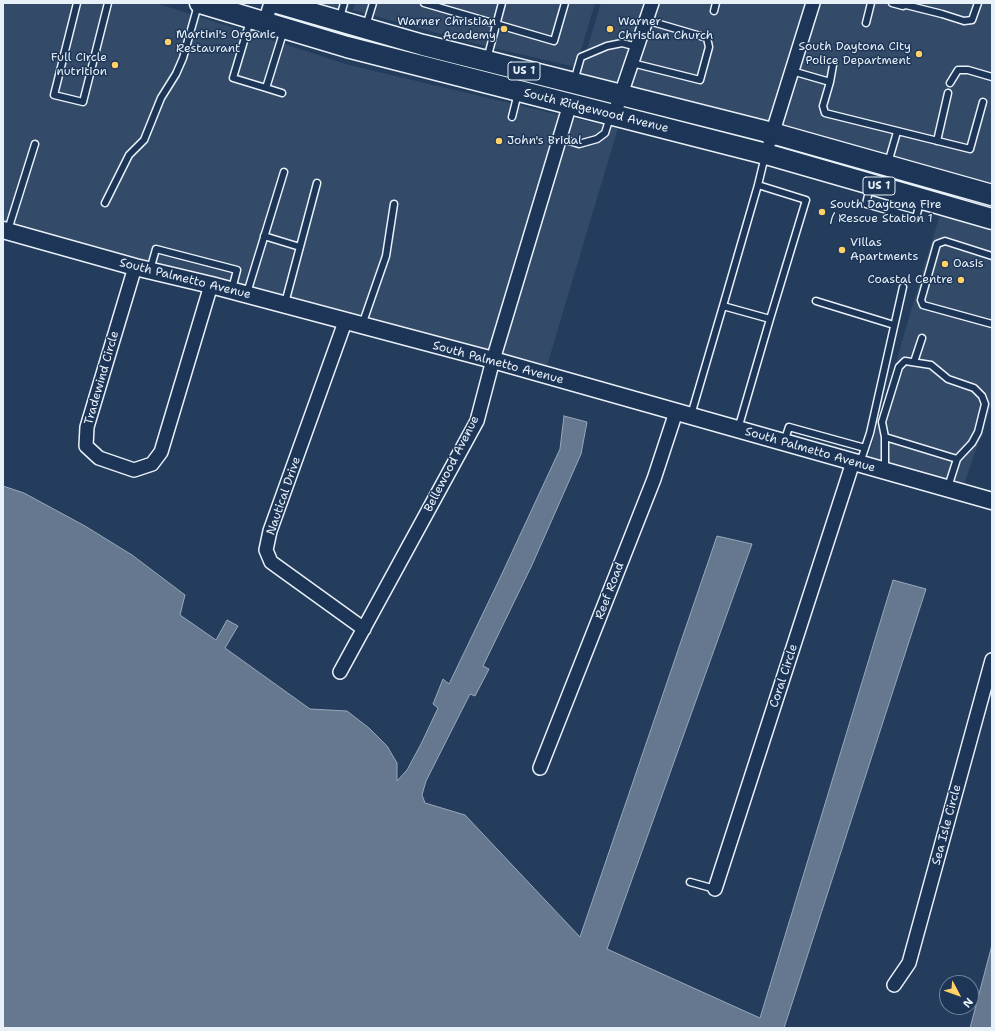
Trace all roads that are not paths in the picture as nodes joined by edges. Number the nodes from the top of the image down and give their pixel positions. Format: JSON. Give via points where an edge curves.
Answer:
{"nodes":[{"id":1,"x":77,"y":3,"type":"edge"},
{"id":2,"x":108,"y":3,"type":"edge"},
{"id":3,"x":199,"y":3,"type":"edge"},
{"id":4,"x":271,"y":3,"type":"edge"},
{"id":5,"x":277,"y":3,"type":"edge"},
{"id":6,"x":344,"y":3,"type":"edge"},
{"id":7,"x":373,"y":3,"type":"edge"},
{"id":8,"x":424,"y":3,"type":"edge"},
{"id":9,"x":502,"y":3,"type":"edge"},
{"id":10,"x":565,"y":3,"type":"edge"},
{"id":11,"x":652,"y":3,"type":"edge"},
{"id":12,"x":716,"y":3,"type":"edge"},
{"id":13,"x":813,"y":3,"type":"edge"},
{"id":14,"x":871,"y":3,"type":"edge"},
{"id":15,"x":892,"y":3,"type":"edge"},
{"id":16,"x":978,"y":3,"type":"edge"},
{"id":17,"x":908,"y":4,"type":"edge"},
{"id":18,"x":714,"y":11,"type":"dead end"},
{"id":19,"x":258,"y":20,"type":"junction"},
{"id":20,"x":646,"y":20,"type":"junction"},
{"id":21,"x":339,"y":22,"type":"junction"},
{"id":22,"x":866,"y":23,"type":"dead end"},
{"id":23,"x":497,"y":24,"type":"junction"},
{"id":24,"x":284,"y":28,"type":"junction"},
{"id":25,"x":365,"y":29,"type":"junction"},
{"id":26,"x":637,"y":47,"type":"junction"},
{"id":27,"x":487,"y":61,"type":"junction"},
{"id":28,"x":632,"y":63,"type":"junction"},
{"id":29,"x":833,"y":65,"type":"dead end"},
{"id":30,"x":792,"y":71,"type":"junction"},
{"id":31,"x":992,"y":77,"type":"edge"},
{"id":32,"x":482,"y":81,"type":"junction"},
{"id":33,"x":830,"y":82,"type":"junction"},
{"id":34,"x":573,"y":83,"type":"junction"},
{"id":35,"x":950,"y":84,"type":"dead end"},
{"id":36,"x":266,"y":88,"type":"junction"},
{"id":37,"x":518,"y":90,"type":"junction"},
{"id":38,"x":282,"y":93,"type":"dead end"},
{"id":39,"x":948,"y":93,"type":"dead end"},
{"id":40,"x":621,"y":95,"type":"junction"},
{"id":41,"x":983,"y":102,"type":"dead end"},
{"id":42,"x":570,"y":104,"type":"junction"},
{"id":43,"x":613,"y":115,"type":"junction"},
{"id":44,"x":512,"y":117,"type":"dead end"},
{"id":45,"x":897,"y":132,"type":"junction"},
{"id":46,"x":772,"y":133,"type":"junction"},
{"id":47,"x":559,"y":138,"type":"junction"},
{"id":48,"x":937,"y":142,"type":"junction"},
{"id":49,"x":35,"y":144,"type":"dead end"},
{"id":50,"x":766,"y":154,"type":"junction"},
{"id":51,"x":888,"y":165,"type":"junction"},
{"id":52,"x":284,"y":172,"type":"dead end"},
{"id":53,"x":317,"y":183,"type":"dead end"},
{"id":54,"x":758,"y":185,"type":"junction"},
{"id":55,"x":992,"y":195,"type":"edge"},
{"id":56,"x":105,"y":203,"type":"dead end"},
{"id":57,"x":394,"y":204,"type":"dead end"},
{"id":58,"x":992,"y":219,"type":"edge"},
{"id":59,"x":5,"y":231,"type":"edge"},
{"id":60,"x":264,"y":236,"type":"junction"},
{"id":61,"x":300,"y":247,"type":"junction"},
{"id":62,"x":992,"y":256,"type":"edge"},
{"id":63,"x":142,"y":268,"type":"junction"},
{"id":64,"x":211,"y":285,"type":"junction"},
{"id":65,"x":903,"y":287,"type":"dead end"},
{"id":66,"x":239,"y":293,"type":"junction"},
{"id":67,"x":816,"y":301,"type":"dead end"},
{"id":68,"x":284,"y":305,"type":"junction"},
{"id":69,"x":723,"y":306,"type":"junction"},
{"id":70,"x":770,"y":319,"type":"junction"},
{"id":71,"x":345,"y":322,"type":"junction"},
{"id":72,"x":992,"y":324,"type":"edge"},
{"id":73,"x":894,"y":325,"type":"junction"},
{"id":74,"x":362,"y":326,"type":"junction"},
{"id":75,"x":922,"y":338,"type":"dead end"},
{"id":76,"x":493,"y":360,"type":"junction"},
{"id":77,"x":914,"y":362,"type":"junction"},
{"id":78,"x":683,"y":414,"type":"junction"},
{"id":79,"x":738,"y":430,"type":"junction"},
{"id":80,"x":885,"y":437,"type":"junction"},
{"id":81,"x":784,"y":443,"type":"junction"},
{"id":82,"x":865,"y":448,"type":"junction"},
{"id":83,"x":957,"y":459,"type":"junction"},
{"id":84,"x":856,"y":464,"type":"junction"},
{"id":85,"x":885,"y":471,"type":"junction"},
{"id":86,"x":947,"y":489,"type":"junction"},
{"id":87,"x":992,"y":501,"type":"edge"},
{"id":88,"x":364,"y":628,"type":"junction"},
{"id":89,"x":992,"y":660,"type":"edge"},
{"id":90,"x":340,"y":672,"type":"dead end"},
{"id":91,"x":540,"y":768,"type":"dead end"},
{"id":92,"x":690,"y":882,"type":"dead end"},
{"id":93,"x":715,"y":889,"type":"joint"},
{"id":94,"x":894,"y":984,"type":"dead end"}],
"edges":[{"from":1,"to":2,"type":"lane","via":[[54,95],[83,102]]},
{"from":3,"to":19,"type":"main road","name":"South Ridgewood Avenue","number":"US 1"},
{"from":3,"to":56,"type":"lane","via":[[184,58],[161,98],[144,140],[129,155]]},
{"from":4,"to":19,"type":"street"},
{"from":5,"to":21,"type":"main road","name":"South Ridgewood Avenue","number":"US 1"},
{"from":6,"to":21,"type":"lane"},
{"from":7,"to":25,"type":"lane"},
{"from":8,"to":23,"type":"lane"},
{"from":9,"to":23,"type":"lane"},
{"from":10,"to":23,"type":"lane","via":[[554,41]]},
{"from":11,"to":20,"type":"street"},
{"from":12,"to":18,"type":"lane"},
{"from":13,"to":30,"type":"street"},
{"from":14,"to":22,"type":"lane"},
{"from":15,"to":17,"type":"lane"},
{"from":16,"to":17,"type":"lane","via":[[972,20],[964,21]]},
{"from":19,"to":24,"type":"main road","name":"South Ridgewood Avenue","number":"US 1"},
{"from":19,"to":36,"type":"lane","via":[[233,78]]},
{"from":20,"to":26,"type":"street"},
{"from":20,"to":28,"type":"lane","via":[[707,38],[709,46],[700,80]]},
{"from":21,"to":25,"type":"main road","name":"South Ridgewood Avenue","number":"US 1"},
{"from":23,"to":27,"type":"lane"},
{"from":24,"to":32,"type":"main road","name":"South Ridgewood Avenue","number":"US 1","via":[[347,47]]},
{"from":24,"to":36,"type":"lane"},
{"from":25,"to":27,"type":"main road","name":"South Ridgewood Avenue","number":"US 1"},
{"from":26,"to":28,"type":"street"},
{"from":26,"to":34,"type":"lane","via":[[622,43],[607,46],[581,57]]},
{"from":27,"to":32,"type":"street"},
{"from":27,"to":34,"type":"main road","name":"South Ridgewood Avenue","number":"US 1"},
{"from":28,"to":40,"type":"street"},
{"from":29,"to":33,"type":"lane"},
{"from":30,"to":33,"type":"lane"},
{"from":30,"to":46,"type":"street"},
{"from":31,"to":35,"type":"lane","via":[[968,70],[958,70]]},
{"from":32,"to":37,"type":"main road","name":"South Ridgewood Avenue","number":"US 1"},
{"from":33,"to":45,"type":"lane","via":[[823,106],[825,113]]},
{"from":34,"to":40,"type":"main road","name":"South Ridgewood Avenue","number":"US 1"},
{"from":36,"to":38,"type":"lane"},
{"from":37,"to":42,"type":"main road","name":"South Ridgewood Avenue","number":"US 1"},
{"from":37,"to":44,"type":"lane"},
{"from":39,"to":48,"type":"lane"},
{"from":40,"to":43,"type":"street"},
{"from":40,"to":46,"type":"main road","name":"South Ridgewood Avenue","number":"US 1"},
{"from":41,"to":48,"type":"lane","via":[[970,149]]},
{"from":42,"to":43,"type":"main road","name":"South Ridgewood Avenue","number":"US 1"},
{"from":42,"to":47,"type":"street","name":"Bellewood Avenue"},
{"from":43,"to":47,"type":"lane","via":[[605,133],[597,139],[579,144]]},
{"from":43,"to":50,"type":"main road","name":"South Ridgewood Avenue","number":"US 1"},
{"from":45,"to":48,"type":"lane"},
{"from":45,"to":51,"type":"lane"},
{"from":46,"to":50,"type":"street"},
{"from":46,"to":51,"type":"main road","name":"South Ridgewood Avenue","number":"US 1"},
{"from":47,"to":76,"type":"street","name":"Bellewood Avenue"},
{"from":49,"to":59,"type":"lane"},
{"from":50,"to":54,"type":"lane"},
{"from":50,"to":58,"type":"main road","name":"South Ridgewood Avenue","number":"US 1"},
{"from":51,"to":55,"type":"main road","name":"South Ridgewood Avenue","number":"US 1"},
{"from":52,"to":60,"type":"lane"},
{"from":53,"to":61,"type":"lane"},
{"from":54,"to":69,"type":"lane"},
{"from":54,"to":70,"type":"lane","via":[[806,200]]},
{"from":57,"to":74,"type":"lane","via":[[386,256]]},
{"from":59,"to":63,"type":"street","name":"South Palmetto Avenue"},
{"from":60,"to":61,"type":"lane"},
{"from":60,"to":66,"type":"lane"},
{"from":61,"to":68,"type":"lane"},
{"from":62,"to":72,"type":"lane","via":[[945,241],[938,244],[921,300],[922,305]]},
{"from":63,"to":64,"type":"street","name":"South Palmetto Avenue"},
{"from":63,"to":64,"type":"street","name":"Tradewind Circle","via":[[87,427],[86,439],[86,446],[99,458],[134,470],[152,464],[161,452]]},
{"from":63,"to":66,"type":"lane","via":[[156,249],[237,270]]},
{"from":64,"to":66,"type":"street","name":"South Palmetto Avenue"},
{"from":65,"to":73,"type":"lane"},
{"from":66,"to":68,"type":"street","name":"South Palmetto Avenue"},
{"from":67,"to":73,"type":"lane"},
{"from":68,"to":71,"type":"street","name":"South Palmetto Avenue"},
{"from":69,"to":70,"type":"lane"},
{"from":69,"to":78,"type":"lane"},
{"from":70,"to":79,"type":"lane"},
{"from":71,"to":74,"type":"street","name":"South Palmetto Avenue"},
{"from":71,"to":88,"type":"street","name":"Nautical Drive","via":[[270,531],[266,550],[271,562]]},
{"from":73,"to":82,"type":"lane"},
{"from":74,"to":76,"type":"street","name":"South Palmetto Avenue"},
{"from":75,"to":77,"type":"lane"},
{"from":76,"to":78,"type":"street","name":"South Palmetto Avenue"},
{"from":76,"to":88,"type":"street","name":"Bellewood Avenue","via":[[477,421]]},
{"from":77,"to":80,"type":"lane","via":[[905,361],[899,367],[882,422]]},
{"from":77,"to":83,"type":"lane","via":[[932,365],[948,379],[974,388],[982,396],[985,404],[978,432],[972,443]]},
{"from":78,"to":79,"type":"street","name":"South Palmetto Avenue"},
{"from":78,"to":91,"type":"street","name":"Reef Road","via":[[654,479]]},
{"from":79,"to":81,"type":"street","name":"South Palmetto Avenue"},
{"from":80,"to":83,"type":"lane"},
{"from":80,"to":85,"type":"lane"},
{"from":81,"to":82,"type":"lane","via":[[789,427]]},
{"from":81,"to":84,"type":"street","name":"South Palmetto Avenue"},
{"from":82,"to":84,"type":"lane"},
{"from":83,"to":86,"type":"lane"},
{"from":84,"to":85,"type":"street","name":"South Palmetto Avenue"},
{"from":84,"to":93,"type":"street","name":"Coral Circle"},
{"from":85,"to":86,"type":"street","name":"South Palmetto Avenue"},
{"from":86,"to":87,"type":"street","name":"South Palmetto Avenue"},
{"from":88,"to":90,"type":"street","name":"Bellewood Avenue"},
{"from":89,"to":94,"type":"street","name":"Sea Isle Circle","via":[[909,963]]},
{"from":92,"to":93,"type":"lane"}]}
